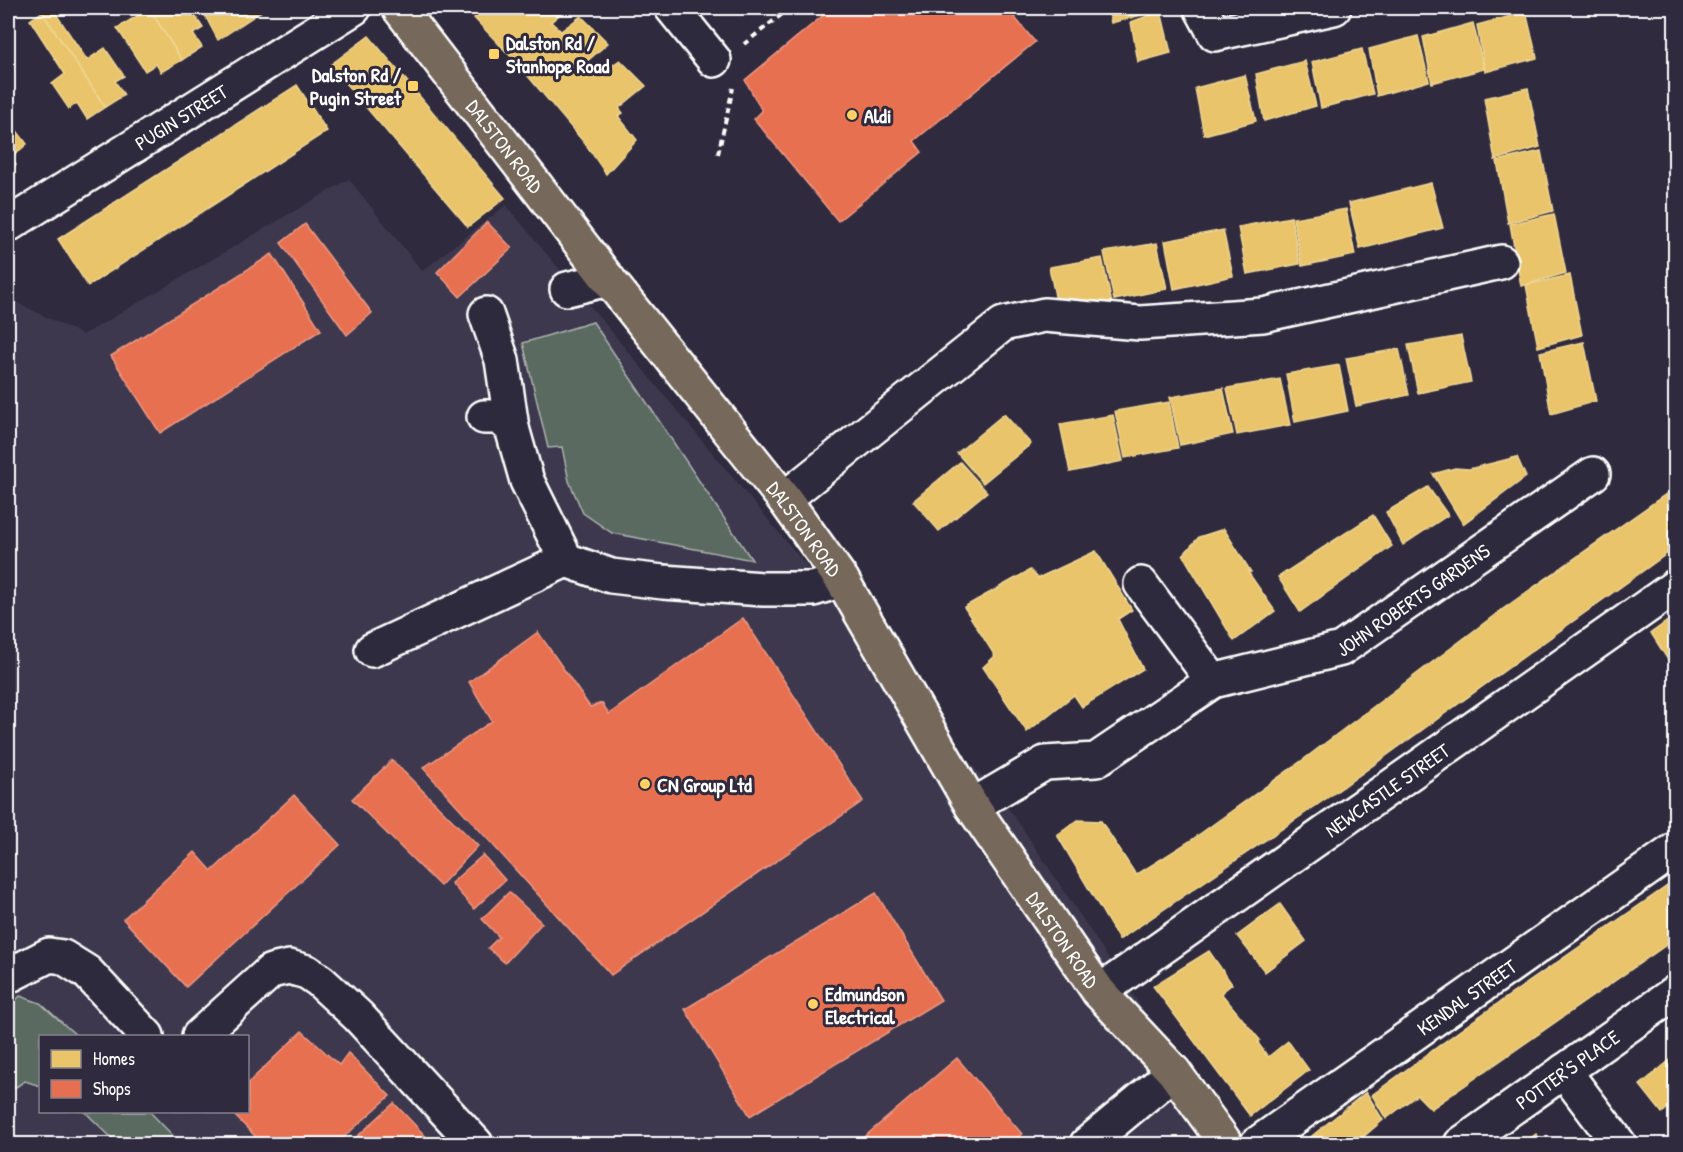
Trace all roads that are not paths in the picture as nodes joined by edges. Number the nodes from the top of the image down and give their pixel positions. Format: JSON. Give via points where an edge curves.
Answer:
{"nodes":[{"id":1,"x":354,"y":8,"type":"edge"},
{"id":2,"x":399,"y":8,"type":"edge"},
{"id":3,"x":672,"y":8,"type":"edge"},
{"id":4,"x":1201,"y":8,"type":"edge"},
{"id":5,"x":1334,"y":8,"type":"edge"},
{"id":6,"x":714,"y":60,"type":"dead end"},
{"id":7,"x":8,"y":225,"type":"edge"},
{"id":8,"x":1501,"y":262,"type":"dead end"},
{"id":9,"x":608,"y":279,"type":"junction"},
{"id":10,"x":567,"y":290,"type":"dead end"},
{"id":11,"x":486,"y":314,"type":"dead end"},
{"id":12,"x":1593,"y":474,"type":"dead end"},
{"id":13,"x":784,"y":499,"type":"junction"},
{"id":14,"x":566,"y":560,"type":"junction"},
{"id":15,"x":842,"y":580,"type":"junction"},
{"id":16,"x":1141,"y":584,"type":"dead end"},
{"id":17,"x":1676,"y":586,"type":"edge"},
{"id":18,"x":372,"y":650,"type":"dead end"},
{"id":19,"x":1213,"y":681,"type":"junction"},
{"id":20,"x":972,"y":806,"type":"junction"},
{"id":21,"x":1676,"y":849,"type":"edge"},
{"id":22,"x":8,"y":976,"type":"edge"},
{"id":23,"x":1099,"y":992,"type":"junction"},
{"id":24,"x":1676,"y":992,"type":"edge"},
{"id":25,"x":146,"y":1035,"type":"edge"},
{"id":26,"x":200,"y":1035,"type":"edge"},
{"id":27,"x":1564,"y":1071,"type":"junction"},
{"id":28,"x":1174,"y":1072,"type":"junction"},
{"id":29,"x":476,"y":1144,"type":"edge"},
{"id":30,"x":1087,"y":1144,"type":"edge"},
{"id":31,"x":1226,"y":1144,"type":"edge"},
{"id":32,"x":1257,"y":1144,"type":"edge"},
{"id":33,"x":1461,"y":1144,"type":"edge"},
{"id":34,"x":1619,"y":1144,"type":"edge"}],
"edges":[{"from":1,"to":7,"type":"street","name":"PUGIN STREET"},
{"from":2,"to":9,"type":"main road","name":"DALSTON ROAD"},
{"from":3,"to":6,"type":"street"},
{"from":4,"to":5,"type":"street","via":[[1215,34]]},
{"from":8,"to":13,"type":"street","via":[[1263,315],[1140,323],[1044,315],[1003,324]]},
{"from":9,"to":10,"type":"street"},
{"from":9,"to":13,"type":"main road","name":"DALSTON ROAD"},
{"from":11,"to":14,"type":"street","via":[[502,360],[498,423]]},
{"from":12,"to":19,"type":"street","name":"JOHN ROBERTS GARDENS","via":[[1341,649]]},
{"from":13,"to":15,"type":"main road","name":"DALSTON ROAD"},
{"from":14,"to":15,"type":"street","via":[[611,576],[696,585],[813,589]]},
{"from":14,"to":18,"type":"street"},
{"from":15,"to":20,"type":"main road","name":"DALSTON ROAD"},
{"from":16,"to":19,"type":"street"},
{"from":17,"to":23,"type":"street","name":"NEWCASTLE STREET"},
{"from":19,"to":20,"type":"street","name":"JOHN ROBERTS GARDENS","via":[[1096,760],[1046,763]]},
{"from":20,"to":23,"type":"main road","name":"DALSTON ROAD"},
{"from":21,"to":32,"type":"street","name":"KENDAL STREET"},
{"from":22,"to":25,"type":"street","via":[[49,955],[63,957],[87,972]]},
{"from":23,"to":28,"type":"main road","name":"DALSTON ROAD"},
{"from":24,"to":27,"type":"street","name":"POTTER'S PLACE"},
{"from":26,"to":29,"type":"street","via":[[271,971],[289,967],[307,972],[358,1016]]},
{"from":27,"to":33,"type":"street","name":"POTTER'S PLACE"},
{"from":27,"to":34,"type":"street"},
{"from":28,"to":30,"type":"street"},
{"from":28,"to":31,"type":"main road","name":"DALSTON ROAD"}]}
